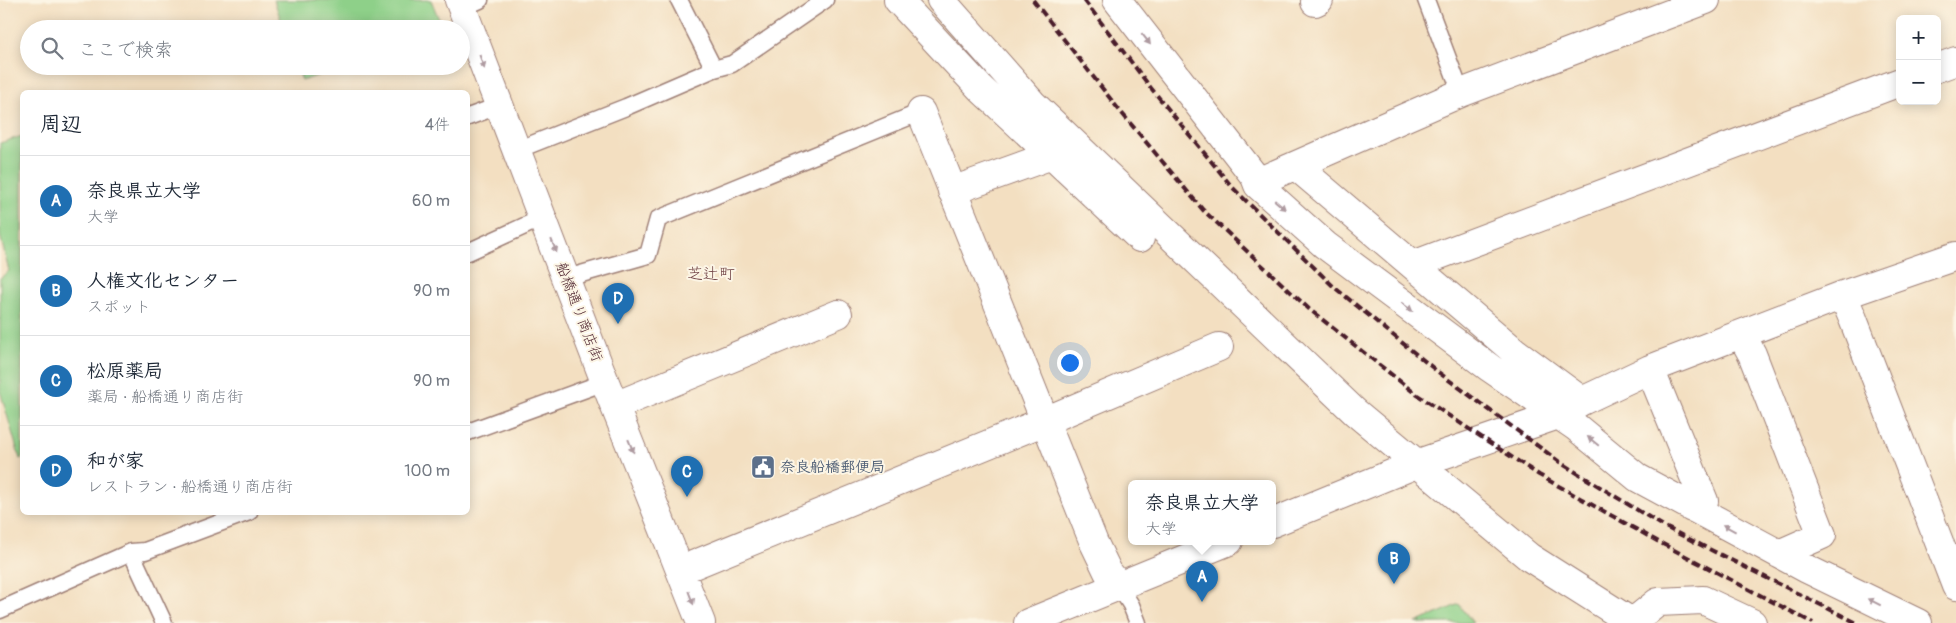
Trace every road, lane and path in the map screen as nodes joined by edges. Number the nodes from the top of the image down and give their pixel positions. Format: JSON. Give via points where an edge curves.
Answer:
{"nodes":[{"id":1,"x":679,"y":0,"type":"edge"},
{"id":2,"x":825,"y":0,"type":"edge"},
{"id":3,"x":898,"y":0,"type":"edge"},
{"id":4,"x":941,"y":0,"type":"edge"},
{"id":5,"x":1117,"y":0,"type":"edge"},
{"id":6,"x":1426,"y":0,"type":"edge"},
{"id":7,"x":1706,"y":0,"type":"edge"},
{"id":8,"x":467,"y":3,"type":"edge"},
{"id":9,"x":1956,"y":61,"type":"edge"},
{"id":10,"x":1941,"y":67,"type":"edge"},
{"id":11,"x":714,"y":69,"type":"junction"},
{"id":12,"x":1896,"y":84,"type":"edge"},
{"id":13,"x":1461,"y":94,"type":"junction"},
{"id":14,"x":498,"y":106,"type":"junction"},
{"id":15,"x":921,"y":112,"type":"joint"},
{"id":16,"x":470,"y":116,"type":"edge"},
{"id":17,"x":516,"y":150,"type":"junction"},
{"id":18,"x":1052,"y":155,"type":"junction"},
{"id":19,"x":1296,"y":166,"type":"junction"},
{"id":20,"x":1258,"y":185,"type":"junction"},
{"id":21,"x":952,"y":191,"type":"junction"},
{"id":22,"x":542,"y":218,"type":"junction"},
{"id":23,"x":1140,"y":238,"type":"dead end"},
{"id":24,"x":470,"y":251,"type":"edge"},
{"id":25,"x":1956,"y":256,"type":"edge"},
{"id":26,"x":1413,"y":265,"type":"junction"},
{"id":27,"x":567,"y":278,"type":"junction"},
{"id":28,"x":1843,"y":295,"type":"junction"},
{"id":29,"x":838,"y":314,"type":"dead end"},
{"id":30,"x":1741,"y":334,"type":"junction"},
{"id":31,"x":1219,"y":347,"type":"dead end"},
{"id":32,"x":1650,"y":369,"type":"junction"},
{"id":33,"x":610,"y":394,"type":"junction"},
{"id":34,"x":1582,"y":401,"type":"junction"},
{"id":35,"x":1558,"y":415,"type":"junction"},
{"id":36,"x":1045,"y":421,"type":"junction"},
{"id":37,"x":470,"y":431,"type":"edge"},
{"id":38,"x":1416,"y":464,"type":"junction"},
{"id":39,"x":1692,"y":508,"type":"junction"},
{"id":40,"x":242,"y":515,"type":"edge"},
{"id":41,"x":1276,"y":521,"type":"edge"},
{"id":42,"x":1219,"y":545,"type":"edge"},
{"id":43,"x":130,"y":552,"type":"junction"},
{"id":44,"x":1779,"y":554,"type":"junction"},
{"id":45,"x":681,"y":570,"type":"junction"},
{"id":46,"x":1119,"y":586,"type":"junction"},
{"id":47,"x":1956,"y":586,"type":"edge"},
{"id":48,"x":0,"y":610,"type":"edge"},
{"id":49,"x":164,"y":623,"type":"edge"},
{"id":50,"x":701,"y":623,"type":"edge"},
{"id":51,"x":1028,"y":623,"type":"edge"},
{"id":52,"x":1138,"y":623,"type":"edge"},
{"id":53,"x":1632,"y":623,"type":"edge"},
{"id":54,"x":1752,"y":623,"type":"edge"},
{"id":55,"x":1918,"y":623,"type":"edge"}],
"edges":[{"from":1,"to":11,"type":"lane"},
{"from":2,"to":11,"type":"lane","via":[[732,64]]},
{"from":3,"to":18,"type":"street","via":[[981,88]]},
{"from":4,"to":38,"type":"street","via":[[1032,103],[1356,412]]},
{"from":5,"to":20,"type":"street","one_way":true},
{"from":6,"to":13,"type":"lane"},
{"from":7,"to":13,"type":"street"},
{"from":8,"to":14,"type":"street","name":"船橋通り商店街","one_way":true},
{"from":9,"to":10,"type":"street"},
{"from":11,"to":17,"type":"lane"},
{"from":12,"to":26,"type":"street"},
{"from":13,"to":19,"type":"street"},
{"from":14,"to":16,"type":"lane"},
{"from":14,"to":17,"type":"street","name":"船橋通り商店街"},
{"from":15,"to":21,"type":"street"},
{"from":15,"to":27,"type":"lane","via":[[658,219],[648,255]]},
{"from":17,"to":22,"type":"street","name":"船橋通り商店街"},
{"from":18,"to":21,"type":"street"},
{"from":18,"to":23,"type":"street"},
{"from":19,"to":20,"type":"street"},
{"from":19,"to":26,"type":"street"},
{"from":20,"to":35,"type":"street","one_way":true,"via":[[1325,245]]},
{"from":21,"to":36,"type":"street"},
{"from":22,"to":24,"type":"lane"},
{"from":22,"to":27,"type":"street","name":"船橋通り商店街","one_way":true},
{"from":25,"to":28,"type":"street"},
{"from":26,"to":34,"type":"street","via":[[1514,351]]},
{"from":27,"to":33,"type":"street","name":"船橋通り商店街"},
{"from":28,"to":30,"type":"street"},
{"from":28,"to":47,"type":"street"},
{"from":29,"to":33,"type":"street"},
{"from":30,"to":32,"type":"street"},
{"from":30,"to":44,"type":"street","via":[[1752,354],[1822,535]]},
{"from":31,"to":36,"type":"street"},
{"from":32,"to":34,"type":"street"},
{"from":32,"to":39,"type":"street","via":[[1704,501]]},
{"from":33,"to":37,"type":"lane"},
{"from":33,"to":45,"type":"street","name":"船橋通り商店街","one_way":true},
{"from":34,"to":35,"type":"street"},
{"from":35,"to":38,"type":"street"},
{"from":39,"to":35,"type":"street","one_way":true,"via":[[1638,478]]},
{"from":36,"to":45,"type":"street"},
{"from":36,"to":46,"type":"street","via":[[1094,543]]},
{"from":38,"to":41,"type":"street"},
{"from":38,"to":53,"type":"street","via":[[1529,557]]},
{"from":44,"to":39,"type":"street","one_way":true},
{"from":40,"to":43,"type":"lane","via":[[145,551]]},
{"from":42,"to":46,"type":"street"},
{"from":43,"to":48,"type":"lane"},
{"from":43,"to":49,"type":"lane"},
{"from":55,"to":44,"type":"street","one_way":true},
{"from":45,"to":50,"type":"street","name":"船橋通り商店街","one_way":true},
{"from":46,"to":51,"type":"street"},
{"from":46,"to":52,"type":"lane"},
{"from":53,"to":54,"type":"street","via":[[1658,602],[1703,600]]}]}
